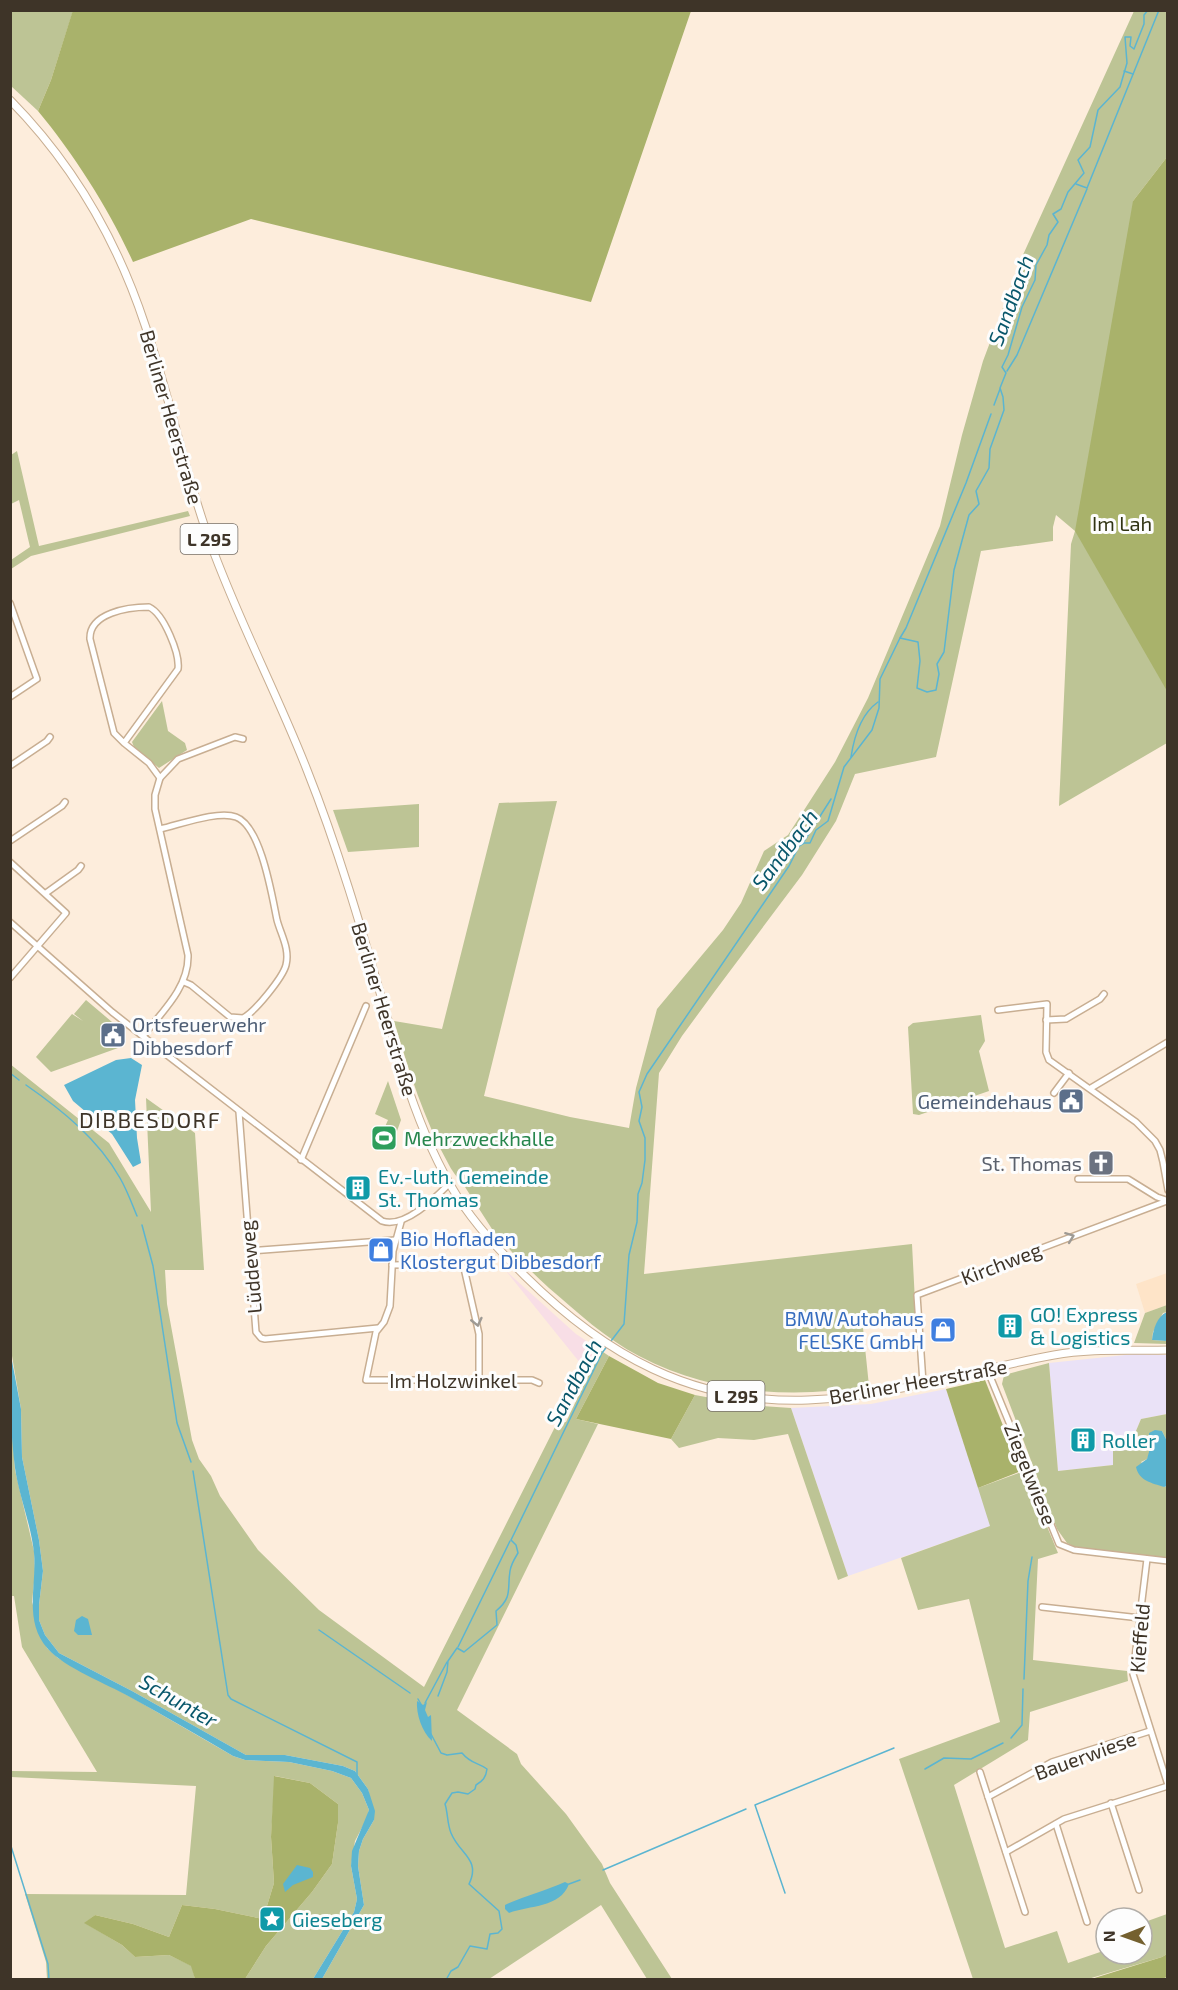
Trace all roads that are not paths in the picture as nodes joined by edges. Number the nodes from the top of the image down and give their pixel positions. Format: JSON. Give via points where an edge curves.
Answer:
{"nodes":[{"id":1,"x":10,"y":100,"type":"edge"},
{"id":2,"x":10,"y":603,"type":"edge"},
{"id":3,"x":10,"y":697,"type":"edge"},
{"id":4,"x":50,"y":737,"type":"dead end"},
{"id":5,"x":243,"y":739,"type":"dead end"},
{"id":6,"x":124,"y":743,"type":"junction"},
{"id":7,"x":10,"y":766,"type":"edge"},
{"id":8,"x":160,"y":778,"type":"junction"},
{"id":9,"x":65,"y":802,"type":"dead end"},
{"id":10,"x":160,"y":829,"type":"junction"},
{"id":11,"x":10,"y":841,"type":"edge"},
{"id":12,"x":10,"y":862,"type":"edge"},
{"id":13,"x":81,"y":866,"type":"dead end"},
{"id":14,"x":46,"y":892,"type":"junction"},
{"id":15,"x":10,"y":922,"type":"edge"},
{"id":16,"x":38,"y":945,"type":"junction"},
{"id":17,"x":10,"y":978,"type":"edge"},
{"id":18,"x":184,"y":982,"type":"junction"},
{"id":19,"x":1104,"y":994,"type":"dead end"},
{"id":20,"x":366,"y":1006,"type":"dead end"},
{"id":21,"x":998,"y":1010,"type":"dead end"},
{"id":22,"x":1046,"y":1020,"type":"junction"},
{"id":23,"x":143,"y":1036,"type":"junction"},
{"id":24,"x":1167,"y":1042,"type":"edge"},
{"id":25,"x":1069,"y":1073,"type":"junction"},
{"id":26,"x":1091,"y":1088,"type":"junction"},
{"id":27,"x":1054,"y":1093,"type":"dead end"},
{"id":28,"x":238,"y":1112,"type":"junction"},
{"id":29,"x":301,"y":1160,"type":"junction"},
{"id":30,"x":1078,"y":1179,"type":"dead end"},
{"id":31,"x":449,"y":1184,"type":"junction"},
{"id":32,"x":1167,"y":1191,"type":"edge"},
{"id":33,"x":1167,"y":1201,"type":"edge"},
{"id":34,"x":401,"y":1222,"type":"junction"},
{"id":35,"x":394,"y":1240,"type":"junction"},
{"id":36,"x":249,"y":1251,"type":"junction"},
{"id":37,"x":392,"y":1265,"type":"junction"},
{"id":38,"x":378,"y":1328,"type":"junction"},
{"id":39,"x":1167,"y":1350,"type":"edge"},
{"id":40,"x":987,"y":1370,"type":"junction"},
{"id":41,"x":479,"y":1381,"type":"junction"},
{"id":42,"x":539,"y":1383,"type":"dead end"},
{"id":43,"x":923,"y":1383,"type":"junction"},
{"id":44,"x":1147,"y":1559,"type":"junction"},
{"id":45,"x":1167,"y":1561,"type":"edge"},
{"id":46,"x":1042,"y":1607,"type":"dead end"},
{"id":47,"x":1140,"y":1618,"type":"junction"},
{"id":48,"x":1150,"y":1731,"type":"junction"},
{"id":49,"x":980,"y":1772,"type":"dead end"},
{"id":50,"x":1167,"y":1786,"type":"edge"},
{"id":51,"x":988,"y":1797,"type":"junction"},
{"id":52,"x":1111,"y":1803,"type":"junction"},
{"id":53,"x":1056,"y":1824,"type":"junction"},
{"id":54,"x":1006,"y":1852,"type":"junction"},
{"id":55,"x":1139,"y":1890,"type":"dead end"},
{"id":56,"x":1025,"y":1912,"type":"dead end"},
{"id":57,"x":1087,"y":1922,"type":"dead end"}],
"edges":[{"from":1,"to":31,"type":"main road","name":"Berliner Heerstraße","number":"L 295","via":[[67,168],[126,272],[149,336],[208,538],[319,801],[412,1098]]},
{"from":2,"to":3,"type":"street","via":[[38,679]]},
{"from":4,"to":7,"type":"street"},
{"from":5,"to":8,"type":"street","via":[[235,737],[178,759]]},
{"from":6,"to":6,"type":"street","via":[[114,734],[110,722],[90,639],[92,626],[109,615],[149,607],[161,617],[178,664],[176,674]]},
{"from":6,"to":8,"type":"street","via":[[149,763]]},
{"from":8,"to":10,"type":"street","via":[[154,802]]},
{"from":9,"to":11,"type":"street"},
{"from":10,"to":18,"type":"street","via":[[187,948]]},
{"from":10,"to":18,"type":"street","via":[[224,815],[246,823],[270,881],[287,953],[285,970],[243,1018],[230,1017]]},
{"from":12,"to":14,"type":"street"},
{"from":13,"to":14,"type":"street"},
{"from":14,"to":16,"type":"street","via":[[66,912]]},
{"from":15,"to":16,"type":"street"},
{"from":16,"to":17,"type":"street"},
{"from":16,"to":23,"type":"street"},
{"from":18,"to":23,"type":"street"},
{"from":19,"to":22,"type":"street","via":[[1066,1019]]},
{"from":20,"to":29,"type":"street"},
{"from":21,"to":22,"type":"street","via":[[1047,1004]]},
{"from":22,"to":25,"type":"street","via":[[1047,1056]]},
{"from":23,"to":28,"type":"street"},
{"from":24,"to":26,"type":"street"},
{"from":25,"to":26,"type":"street"},
{"from":25,"to":27,"type":"street"},
{"from":26,"to":32,"type":"street","via":[[1136,1122],[1155,1142],[1163,1162]]},
{"from":28,"to":29,"type":"street"},
{"from":28,"to":36,"type":"street","name":"Lüddeweg"},
{"from":29,"to":34,"type":"street","via":[[382,1221]]},
{"from":30,"to":33,"type":"street","via":[[1128,1179]]},
{"from":31,"to":34,"type":"street"},
{"from":31,"to":43,"type":"main road","name":"Berliner Heerstraße","number":"L 295","via":[[479,1227],[544,1295],[601,1341],[646,1367],[681,1381],[748,1398],[809,1400]]},
{"from":32,"to":33,"type":"street"},
{"from":43,"to":33,"type":"street","name":"Kirchweg","one_way":true,"via":[[917,1295]]},
{"from":34,"to":35,"type":"street"},
{"from":35,"to":36,"type":"street"},
{"from":35,"to":37,"type":"street"},
{"from":36,"to":38,"type":"street","name":"Lüddeweg","via":[[255,1327],[261,1338]]},
{"from":37,"to":38,"type":"street","via":[[390,1306]]},
{"from":37,"to":41,"type":"street","one_way":true,"via":[[458,1264],[464,1268],[479,1334]]},
{"from":38,"to":41,"type":"street","name":"Im Holzwinkel","via":[[366,1380]]},
{"from":39,"to":40,"type":"main road","name":"Berliner Heerstraße","number":"L 295","via":[[1056,1354]]},
{"from":40,"to":43,"type":"main road","name":"Berliner Heerstraße","number":"L 295"},
{"from":40,"to":44,"type":"street","name":"Ziegelwiese","via":[[1059,1544],[1074,1550]]},
{"from":41,"to":42,"type":"street","name":"Im Holzwinkel"},
{"from":44,"to":45,"type":"street","name":"Ziegelwiese"},
{"from":44,"to":47,"type":"street","name":"Kieffeld"},
{"from":46,"to":47,"type":"street"},
{"from":47,"to":48,"type":"street","name":"Kieffeld","via":[[1133,1674]]},
{"from":48,"to":50,"type":"street","name":"Kieffeld"},
{"from":48,"to":51,"type":"street","name":"Bauerwiese","via":[[1052,1762]]},
{"from":49,"to":51,"type":"street"},
{"from":50,"to":52,"type":"street"},
{"from":51,"to":54,"type":"street"},
{"from":52,"to":53,"type":"street"},
{"from":52,"to":55,"type":"street"},
{"from":53,"to":54,"type":"street"},
{"from":53,"to":57,"type":"street"},
{"from":54,"to":56,"type":"street"}]}
